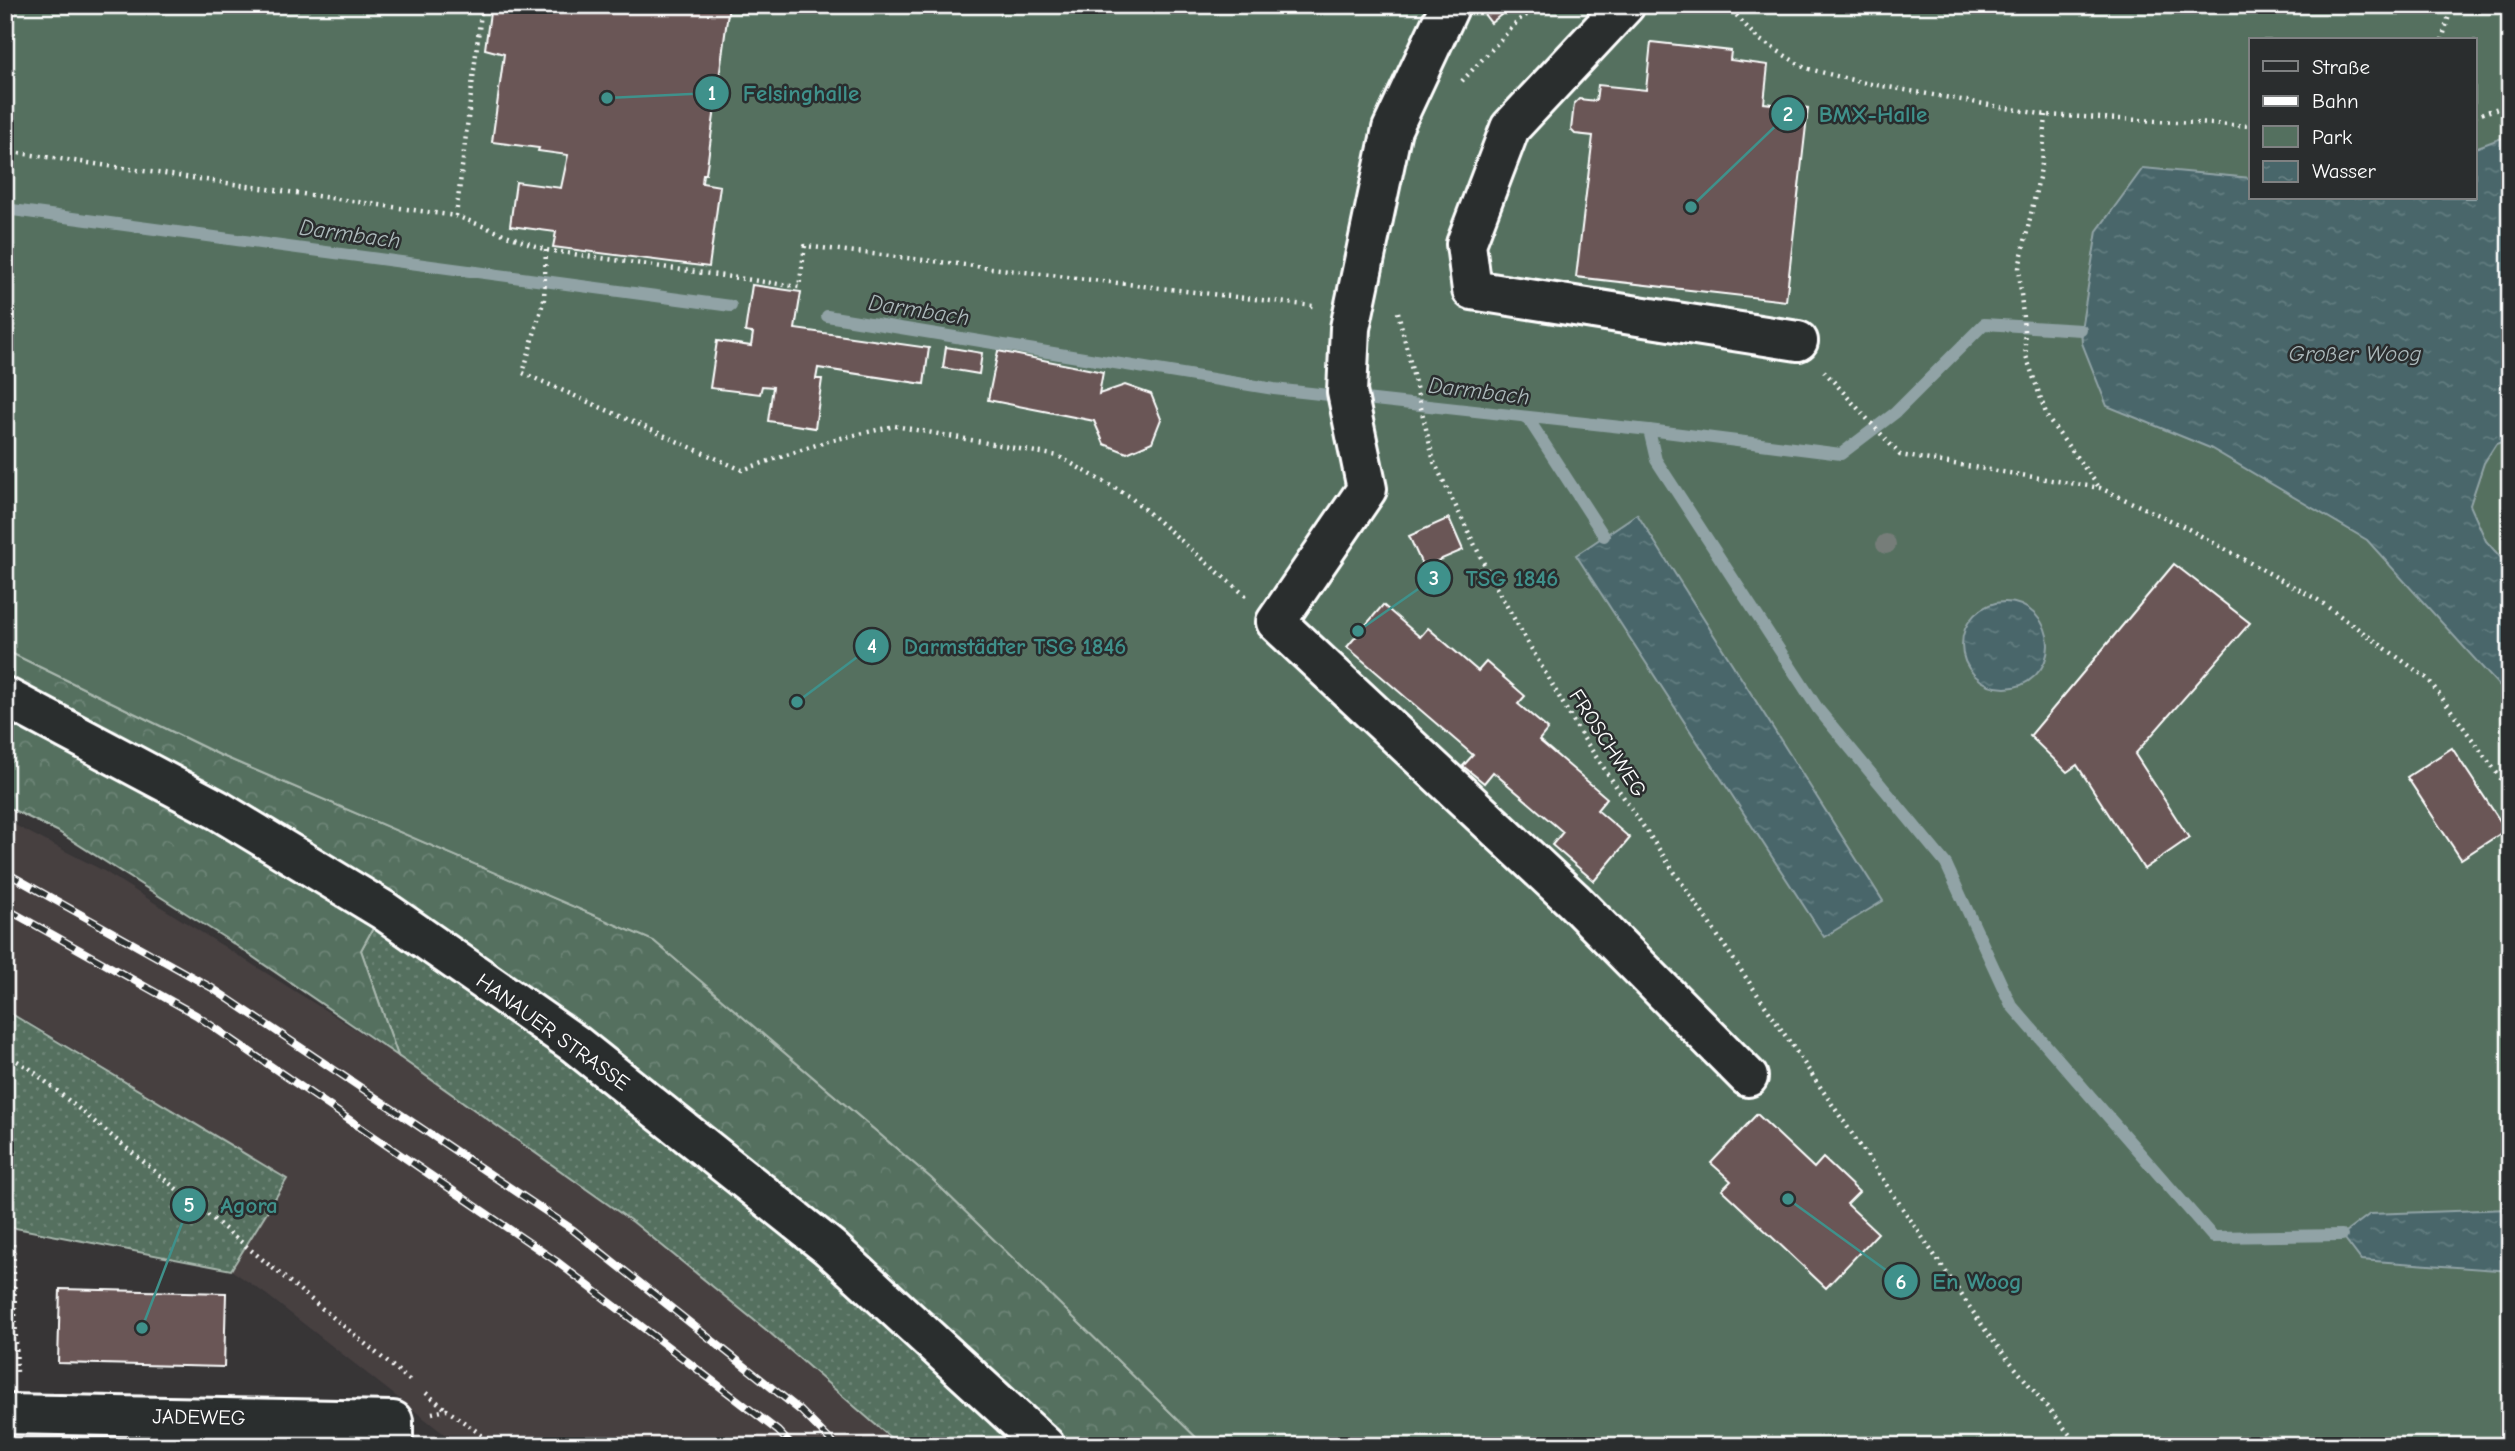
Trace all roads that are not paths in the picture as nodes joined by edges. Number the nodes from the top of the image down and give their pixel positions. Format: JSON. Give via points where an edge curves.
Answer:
{"nodes":[{"id":1,"x":1450,"y":5,"type":"edge"},
{"id":2,"x":1625,"y":5,"type":"edge"},
{"id":3,"x":1798,"y":341,"type":"dead end"},
{"id":4,"x":5,"y":697,"type":"edge"},
{"id":5,"x":1748,"y":1077,"type":"dead end"},
{"id":6,"x":12,"y":1414,"type":"edge"},
{"id":7,"x":393,"y":1433,"type":"edge"},
{"id":8,"x":1045,"y":1446,"type":"edge"}],
"edges":[{"from":1,"to":5,"type":"main road","via":[[1392,129],[1351,319],[1346,391],[1367,489],[1276,622],[1573,901]]},
{"from":2,"to":3,"type":"main road","via":[[1510,128],[1466,244],[1472,290]]},
{"from":4,"to":8,"type":"main road","name":"HANAUER STRASSE","via":[[218,810],[372,903],[575,1044],[829,1247]]},
{"from":6,"to":7,"type":"main road","name":"JADEWEG"}]}
